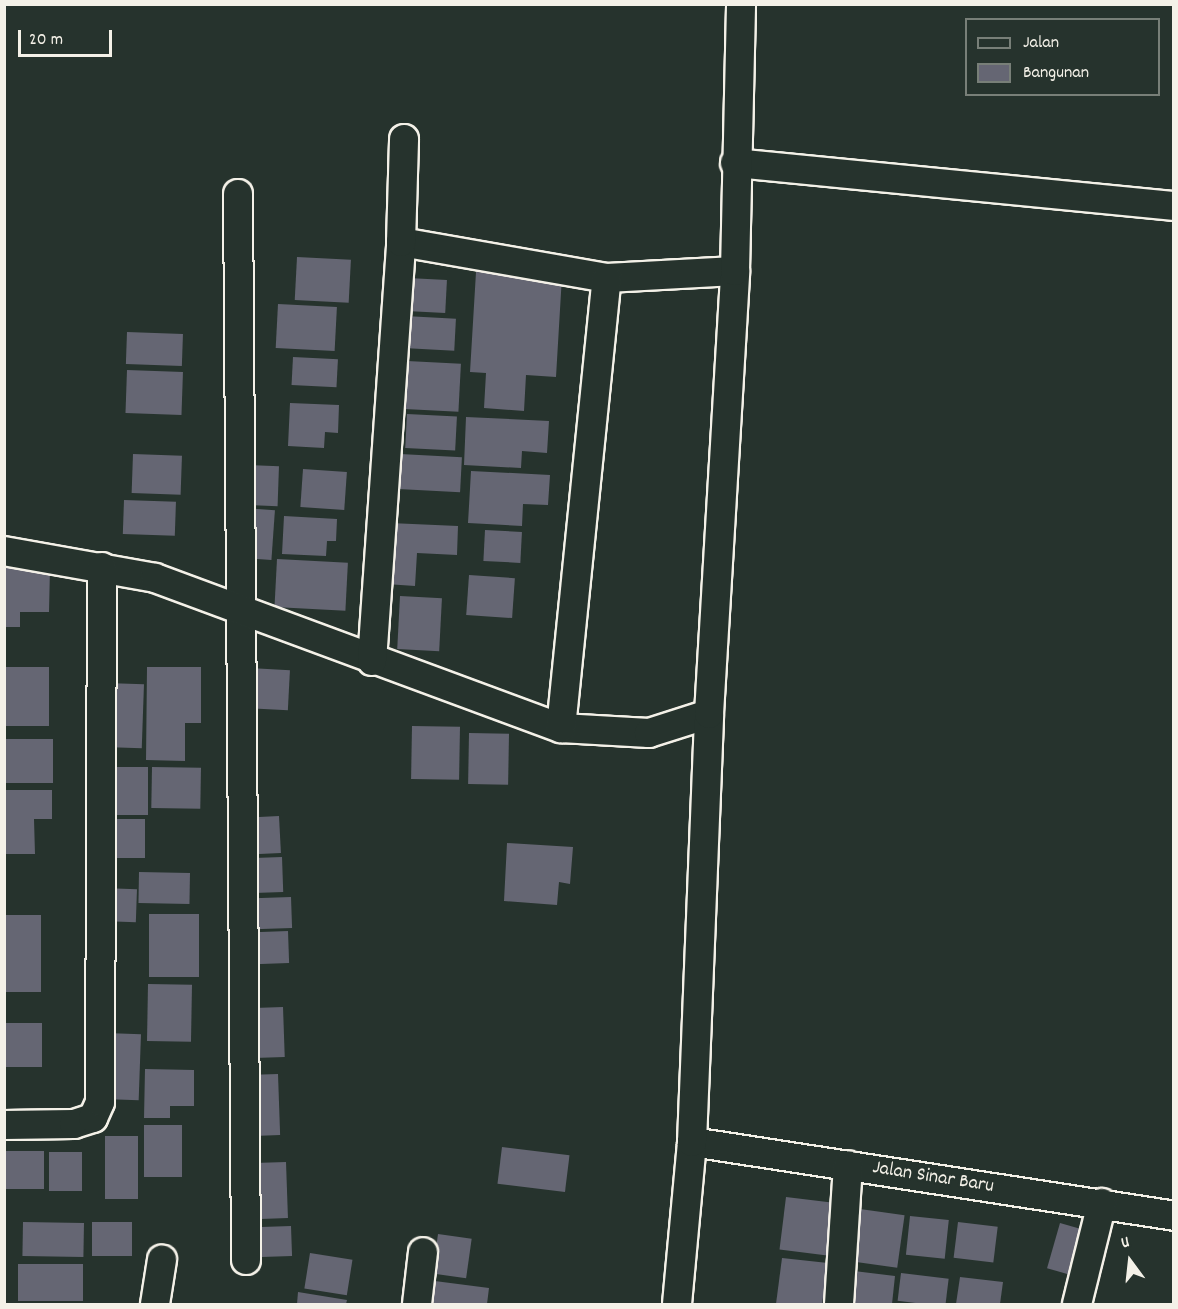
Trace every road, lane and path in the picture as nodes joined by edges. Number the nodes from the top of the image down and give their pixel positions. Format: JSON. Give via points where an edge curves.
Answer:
{"nodes":[{"id":1,"x":741,"y":4,"type":"edge"},
{"id":2,"x":404,"y":140,"type":"dead end"},
{"id":3,"x":735,"y":163,"type":"junction"},
{"id":4,"x":238,"y":194,"type":"dead end"},
{"id":5,"x":1173,"y":206,"type":"edge"},
{"id":6,"x":401,"y":242,"type":"junction"},
{"id":7,"x":735,"y":271,"type":"junction"},
{"id":8,"x":607,"y":278,"type":"junction"},
{"id":9,"x":4,"y":551,"type":"edge"},
{"id":10,"x":102,"y":567,"type":"junction"},
{"id":11,"x":239,"y":608,"type":"junction"},
{"id":12,"x":372,"y":661,"type":"junction"},
{"id":13,"x":709,"y":714,"type":"junction"},
{"id":14,"x":561,"y":728,"type":"junction"},
{"id":15,"x":4,"y":1125,"type":"edge"},
{"id":16,"x":692,"y":1142,"type":"junction"},
{"id":17,"x":848,"y":1166,"type":"junction"},
{"id":18,"x":1101,"y":1203,"type":"junction"},
{"id":19,"x":1173,"y":1216,"type":"edge"},
{"id":20,"x":423,"y":1252,"type":"dead end"},
{"id":21,"x":162,"y":1260,"type":"dead end"},
{"id":22,"x":246,"y":1260,"type":"dead end"},
{"id":23,"x":155,"y":1305,"type":"edge"},
{"id":24,"x":417,"y":1305,"type":"edge"},
{"id":25,"x":677,"y":1305,"type":"edge"},
{"id":26,"x":838,"y":1305,"type":"edge"},
{"id":27,"x":1077,"y":1305,"type":"edge"}],
"edges":[{"from":1,"to":3,"type":"street"},
{"from":2,"to":6,"type":"street"},
{"from":3,"to":5,"type":"street"},
{"from":3,"to":7,"type":"street"},
{"from":4,"to":11,"type":"street"},
{"from":6,"to":8,"type":"street"},
{"from":6,"to":12,"type":"street"},
{"from":7,"to":8,"type":"street"},
{"from":7,"to":13,"type":"street"},
{"from":8,"to":14,"type":"street"},
{"from":9,"to":10,"type":"street"},
{"from":10,"to":11,"type":"street","via":[[155,578]]},
{"from":10,"to":15,"type":"street","via":[[100,1102],[93,1118],[74,1124]]},
{"from":11,"to":12,"type":"street"},
{"from":11,"to":22,"type":"street"},
{"from":12,"to":14,"type":"street"},
{"from":13,"to":14,"type":"street","via":[[650,733]]},
{"from":13,"to":16,"type":"street"},
{"from":16,"to":17,"type":"street","name":"Jalan Sinar Baru"},
{"from":16,"to":25,"type":"street"},
{"from":17,"to":18,"type":"street","name":"Jalan Sinar Baru"},
{"from":17,"to":26,"type":"street"},
{"from":18,"to":19,"type":"street","name":"Jalan Sinar Baru"},
{"from":18,"to":27,"type":"street"},
{"from":20,"to":24,"type":"street"},
{"from":21,"to":23,"type":"street"}]}
